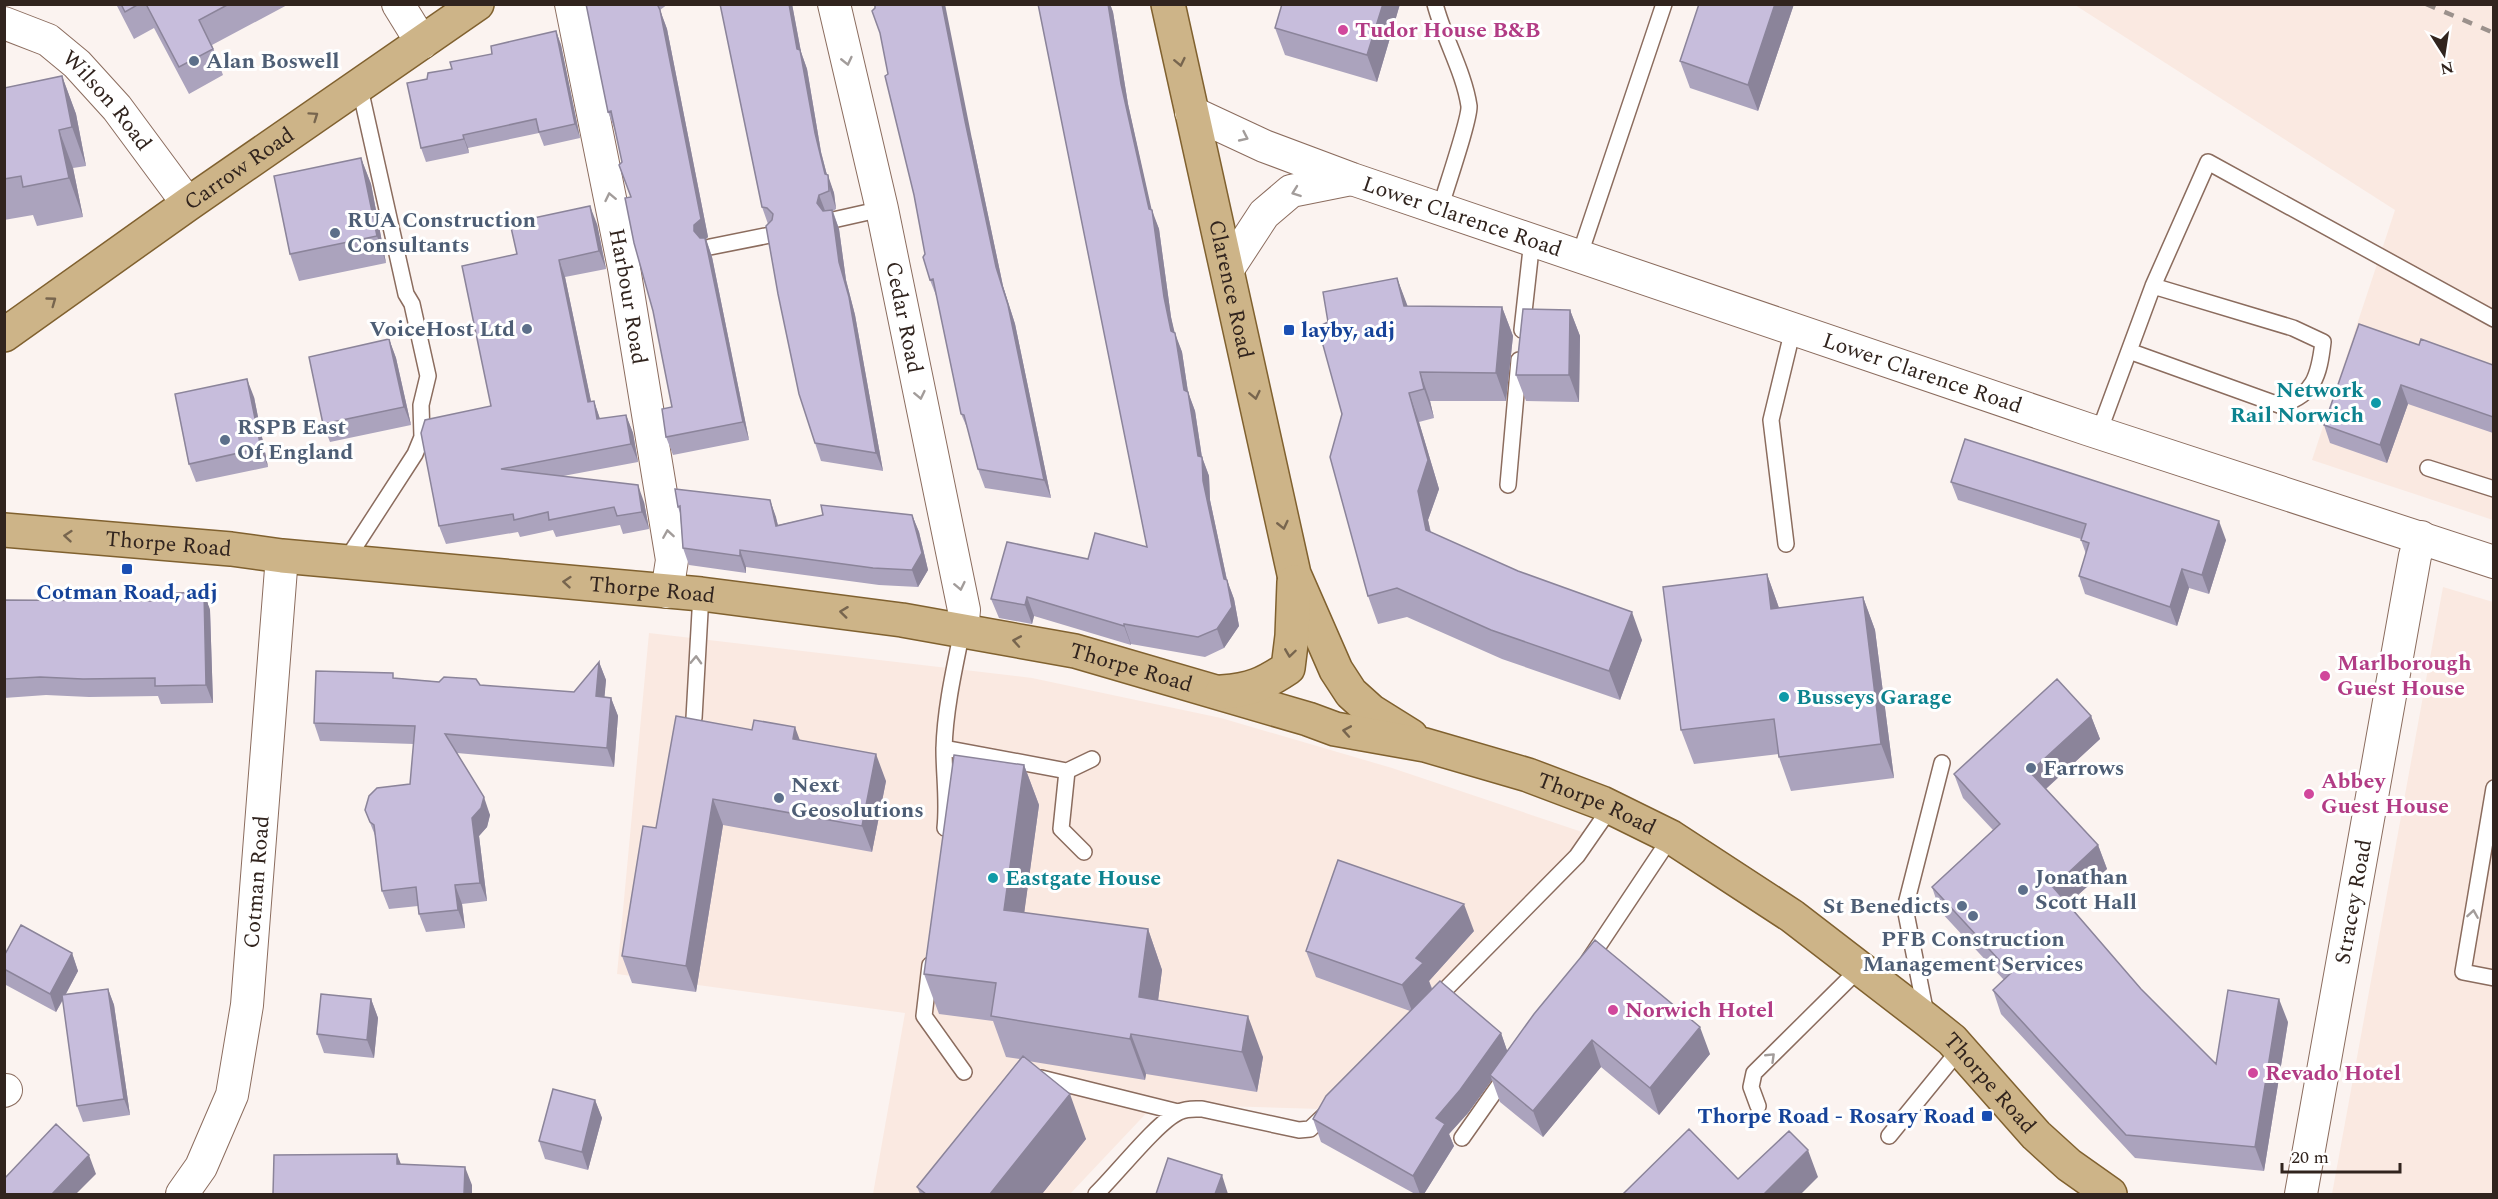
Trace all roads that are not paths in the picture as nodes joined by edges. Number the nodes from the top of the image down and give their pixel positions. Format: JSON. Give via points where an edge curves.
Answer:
{"nodes":[{"id":1,"x":398,"y":4,"type":"edge"},
{"id":2,"x":477,"y":4,"type":"edge"},
{"id":3,"x":571,"y":4,"type":"edge"},
{"id":4,"x":834,"y":4,"type":"edge"},
{"id":5,"x":1168,"y":4,"type":"edge"},
{"id":6,"x":1435,"y":4,"type":"edge"},
{"id":7,"x":1664,"y":4,"type":"edge"},
{"id":8,"x":4,"y":23,"type":"edge"},
{"id":9,"x":422,"y":43,"type":"junction"},
{"id":10,"x":359,"y":84,"type":"junction"},
{"id":11,"x":1191,"y":112,"type":"junction"},
{"id":12,"x":1352,"y":179,"type":"junction"},
{"id":13,"x":188,"y":204,"type":"junction"},
{"id":14,"x":882,"y":209,"type":"junction"},
{"id":15,"x":1440,"y":209,"type":"junction"},
{"id":16,"x":833,"y":220,"type":"edge"},
{"id":17,"x":770,"y":234,"type":"edge"},
{"id":18,"x":1532,"y":240,"type":"junction"},
{"id":19,"x":710,"y":247,"type":"dead end"},
{"id":20,"x":1579,"y":257,"type":"junction"},
{"id":21,"x":1228,"y":269,"type":"junction"},
{"id":22,"x":2153,"y":286,"type":"junction"},
{"id":23,"x":2493,"y":319,"type":"edge"},
{"id":24,"x":1793,"y":329,"type":"junction"},
{"id":25,"x":4,"y":335,"type":"edge"},
{"id":26,"x":2129,"y":351,"type":"junction"},
{"id":27,"x":2099,"y":432,"type":"junction"},
{"id":28,"x":2428,"y":468,"type":"dead end"},
{"id":29,"x":1509,"y":485,"type":"dead end"},
{"id":30,"x":2493,"y":489,"type":"edge"},
{"id":31,"x":4,"y":530,"type":"edge"},
{"id":32,"x":2421,"y":537,"type":"junction"},
{"id":33,"x":1786,"y":544,"type":"dead end"},
{"id":34,"x":282,"y":556,"type":"junction"},
{"id":35,"x":345,"y":562,"type":"junction"},
{"id":36,"x":2493,"y":562,"type":"edge"},
{"id":37,"x":1294,"y":574,"type":"junction"},
{"id":38,"x":667,"y":592,"type":"junction"},
{"id":39,"x":701,"y":594,"type":"junction"},
{"id":40,"x":962,"y":631,"type":"junction"},
{"id":41,"x":1214,"y":693,"type":"junction"},
{"id":42,"x":694,"y":718,"type":"edge"},
{"id":43,"x":1425,"y":745,"type":"junction"},
{"id":44,"x":944,"y":748,"type":"junction"},
{"id":45,"x":1092,"y":759,"type":"dead end"},
{"id":46,"x":1942,"y":763,"type":"dead end"},
{"id":47,"x":1067,"y":771,"type":"junction"},
{"id":48,"x":2493,"y":788,"type":"edge"},
{"id":49,"x":1611,"y":807,"type":"junction"},
{"id":50,"x":1671,"y":837,"type":"junction"},
{"id":51,"x":943,"y":846,"type":"edge"},
{"id":52,"x":1084,"y":852,"type":"dead end"},
{"id":53,"x":931,"y":948,"type":"edge"},
{"id":54,"x":1861,"y":967,"type":"junction"},
{"id":55,"x":1583,"y":969,"type":"edge"},
{"id":56,"x":2493,"y":978,"type":"edge"},
{"id":57,"x":1420,"y":1015,"type":"edge"},
{"id":58,"x":1928,"y":1020,"type":"junction"},
{"id":59,"x":1960,"y":1049,"type":"junction"},
{"id":60,"x":1516,"y":1063,"type":"edge"},
{"id":61,"x":964,"y":1072,"type":"dead end"},
{"id":62,"x":1041,"y":1078,"type":"edge"},
{"id":63,"x":1338,"y":1101,"type":"edge"},
{"id":64,"x":1758,"y":1106,"type":"dead end"},
{"id":65,"x":1178,"y":1112,"type":"junction"},
{"id":66,"x":1889,"y":1136,"type":"dead end"},
{"id":67,"x":1462,"y":1138,"type":"dead end"},
{"id":68,"x":182,"y":1194,"type":"edge"},
{"id":69,"x":1096,"y":1194,"type":"edge"},
{"id":70,"x":2109,"y":1194,"type":"edge"},
{"id":71,"x":2301,"y":1194,"type":"edge"}],
"edges":[{"from":1,"to":9,"type":"street"},
{"from":2,"to":9,"type":"main road","name":"Carrow Road"},
{"from":38,"to":3,"type":"street","name":"Harbour Road","one_way":true,"via":[[672,560],[630,266]]},
{"from":4,"to":14,"type":"street","name":"Cedar Road","one_way":true},
{"from":5,"to":11,"type":"main road","name":"Clarence Road","one_way":true},
{"from":6,"to":15,"type":"lane","via":[[1469,109]]},
{"from":7,"to":20,"type":"lane"},
{"from":8,"to":13,"type":"street","name":"Wilson Road","via":[[48,40],[77,64],[117,108]]},
{"from":9,"to":10,"type":"main road","name":"Carrow Road"},
{"from":13,"to":10,"type":"main road","name":"Carrow Road","one_way":true},
{"from":10,"to":35,"type":"lane","via":[[406,294],[412,304],[429,376],[421,405],[422,437],[415,454]]},
{"from":11,"to":12,"type":"street","name":"Lower Clarence Road","one_way":true,"via":[[1264,146]]},
{"from":11,"to":21,"type":"main road","name":"Clarence Road"},
{"from":12,"to":15,"type":"street","name":"Lower Clarence Road"},
{"from":12,"to":21,"type":"street","name":"Lower Clarence Road","one_way":true,"via":[[1291,191],[1264,213]]},
{"from":25,"to":13,"type":"main road","name":"Carrow Road","one_way":true},
{"from":14,"to":16,"type":"lane"},
{"from":14,"to":40,"type":"street","name":"Cedar Road","one_way":true,"via":[[964,610]]},
{"from":15,"to":18,"type":"street","name":"Lower Clarence Road"},
{"from":17,"to":19,"type":"lane"},
{"from":18,"to":20,"type":"street","name":"Lower Clarence Road"},
{"from":18,"to":29,"type":"lane"},
{"from":20,"to":24,"type":"street","name":"Lower Clarence Road"},
{"from":21,"to":37,"type":"main road","name":"Clarence Road","one_way":true},
{"from":22,"to":23,"type":"lane","via":[[2208,162]]},
{"from":22,"to":26,"type":"lane"},
{"from":22,"to":26,"type":"lane","via":[[2293,328],[2323,342],[2312,386],[2297,400],[2278,405]]},
{"from":24,"to":27,"type":"street","name":"Lower Clarence Road"},
{"from":24,"to":33,"type":"lane","via":[[1771,420]]},
{"from":26,"to":27,"type":"lane"},
{"from":27,"to":32,"type":"street","name":"Lower Clarence Road"},
{"from":28,"to":30,"type":"lane"},
{"from":34,"to":31,"type":"main road","name":"Thorpe Road","one_way":true},
{"from":32,"to":36,"type":"street","name":"Lower Clarence Road"},
{"from":32,"to":71,"type":"street","name":"Stracey Road"},
{"from":34,"to":35,"type":"main road","name":"Thorpe Road"},
{"from":34,"to":68,"type":"street","name":"Cotman Road","via":[[247,1005],[232,1095],[201,1167]]},
{"from":38,"to":35,"type":"main road","name":"Thorpe Road","one_way":true},
{"from":37,"to":41,"type":"main road","name":"Clarence Road","one_way":true,"via":[[1288,668],[1248,690]]},
{"from":37,"to":43,"type":"main road","name":"Clarence Road","via":[[1336,670],[1351,693],[1371,711]]},
{"from":38,"to":39,"type":"main road","name":"Thorpe Road"},
{"from":40,"to":39,"type":"main road","name":"Thorpe Road","one_way":true},
{"from":42,"to":39,"type":"lane","one_way":true},
{"from":41,"to":40,"type":"main road","name":"Thorpe Road","one_way":true,"via":[[1075,651]]},
{"from":40,"to":44,"type":"lane"},
{"from":43,"to":41,"type":"main road","name":"Thorpe Road","one_way":true,"via":[[1335,729]]},
{"from":43,"to":49,"type":"main road","name":"Thorpe Road","via":[[1528,775]]},
{"from":44,"to":47,"type":"lane"},
{"from":44,"to":51,"type":"lane"},
{"from":45,"to":47,"type":"lane"},
{"from":46,"to":58,"type":"lane","via":[[1905,908]]},
{"from":47,"to":52,"type":"lane","via":[[1061,829]]},
{"from":56,"to":48,"type":"lane","one_way":true,"via":[[2463,972]]},
{"from":49,"to":50,"type":"main road","name":"Thorpe Road"},
{"from":49,"to":57,"type":"lane","via":[[1577,856]]},
{"from":50,"to":54,"type":"main road","name":"Thorpe Road","via":[[1792,916]]},
{"from":50,"to":55,"type":"lane"},
{"from":53,"to":61,"type":"lane","via":[[924,1017]]},
{"from":54,"to":58,"type":"main road","name":"Thorpe Road"},
{"from":64,"to":54,"type":"lane","one_way":true,"via":[[1751,1087],[1754,1073]]},
{"from":58,"to":59,"type":"main road","name":"Thorpe Road"},
{"from":59,"to":66,"type":"lane"},
{"from":59,"to":70,"type":"main road","name":"Thorpe Road","via":[[2036,1135],[2068,1165]]},
{"from":60,"to":67,"type":"lane"},
{"from":62,"to":65,"type":"lane"},
{"from":63,"to":65,"type":"lane","via":[[1310,1129],[1299,1130],[1202,1109]]},
{"from":65,"to":69,"type":"lane"}]}
